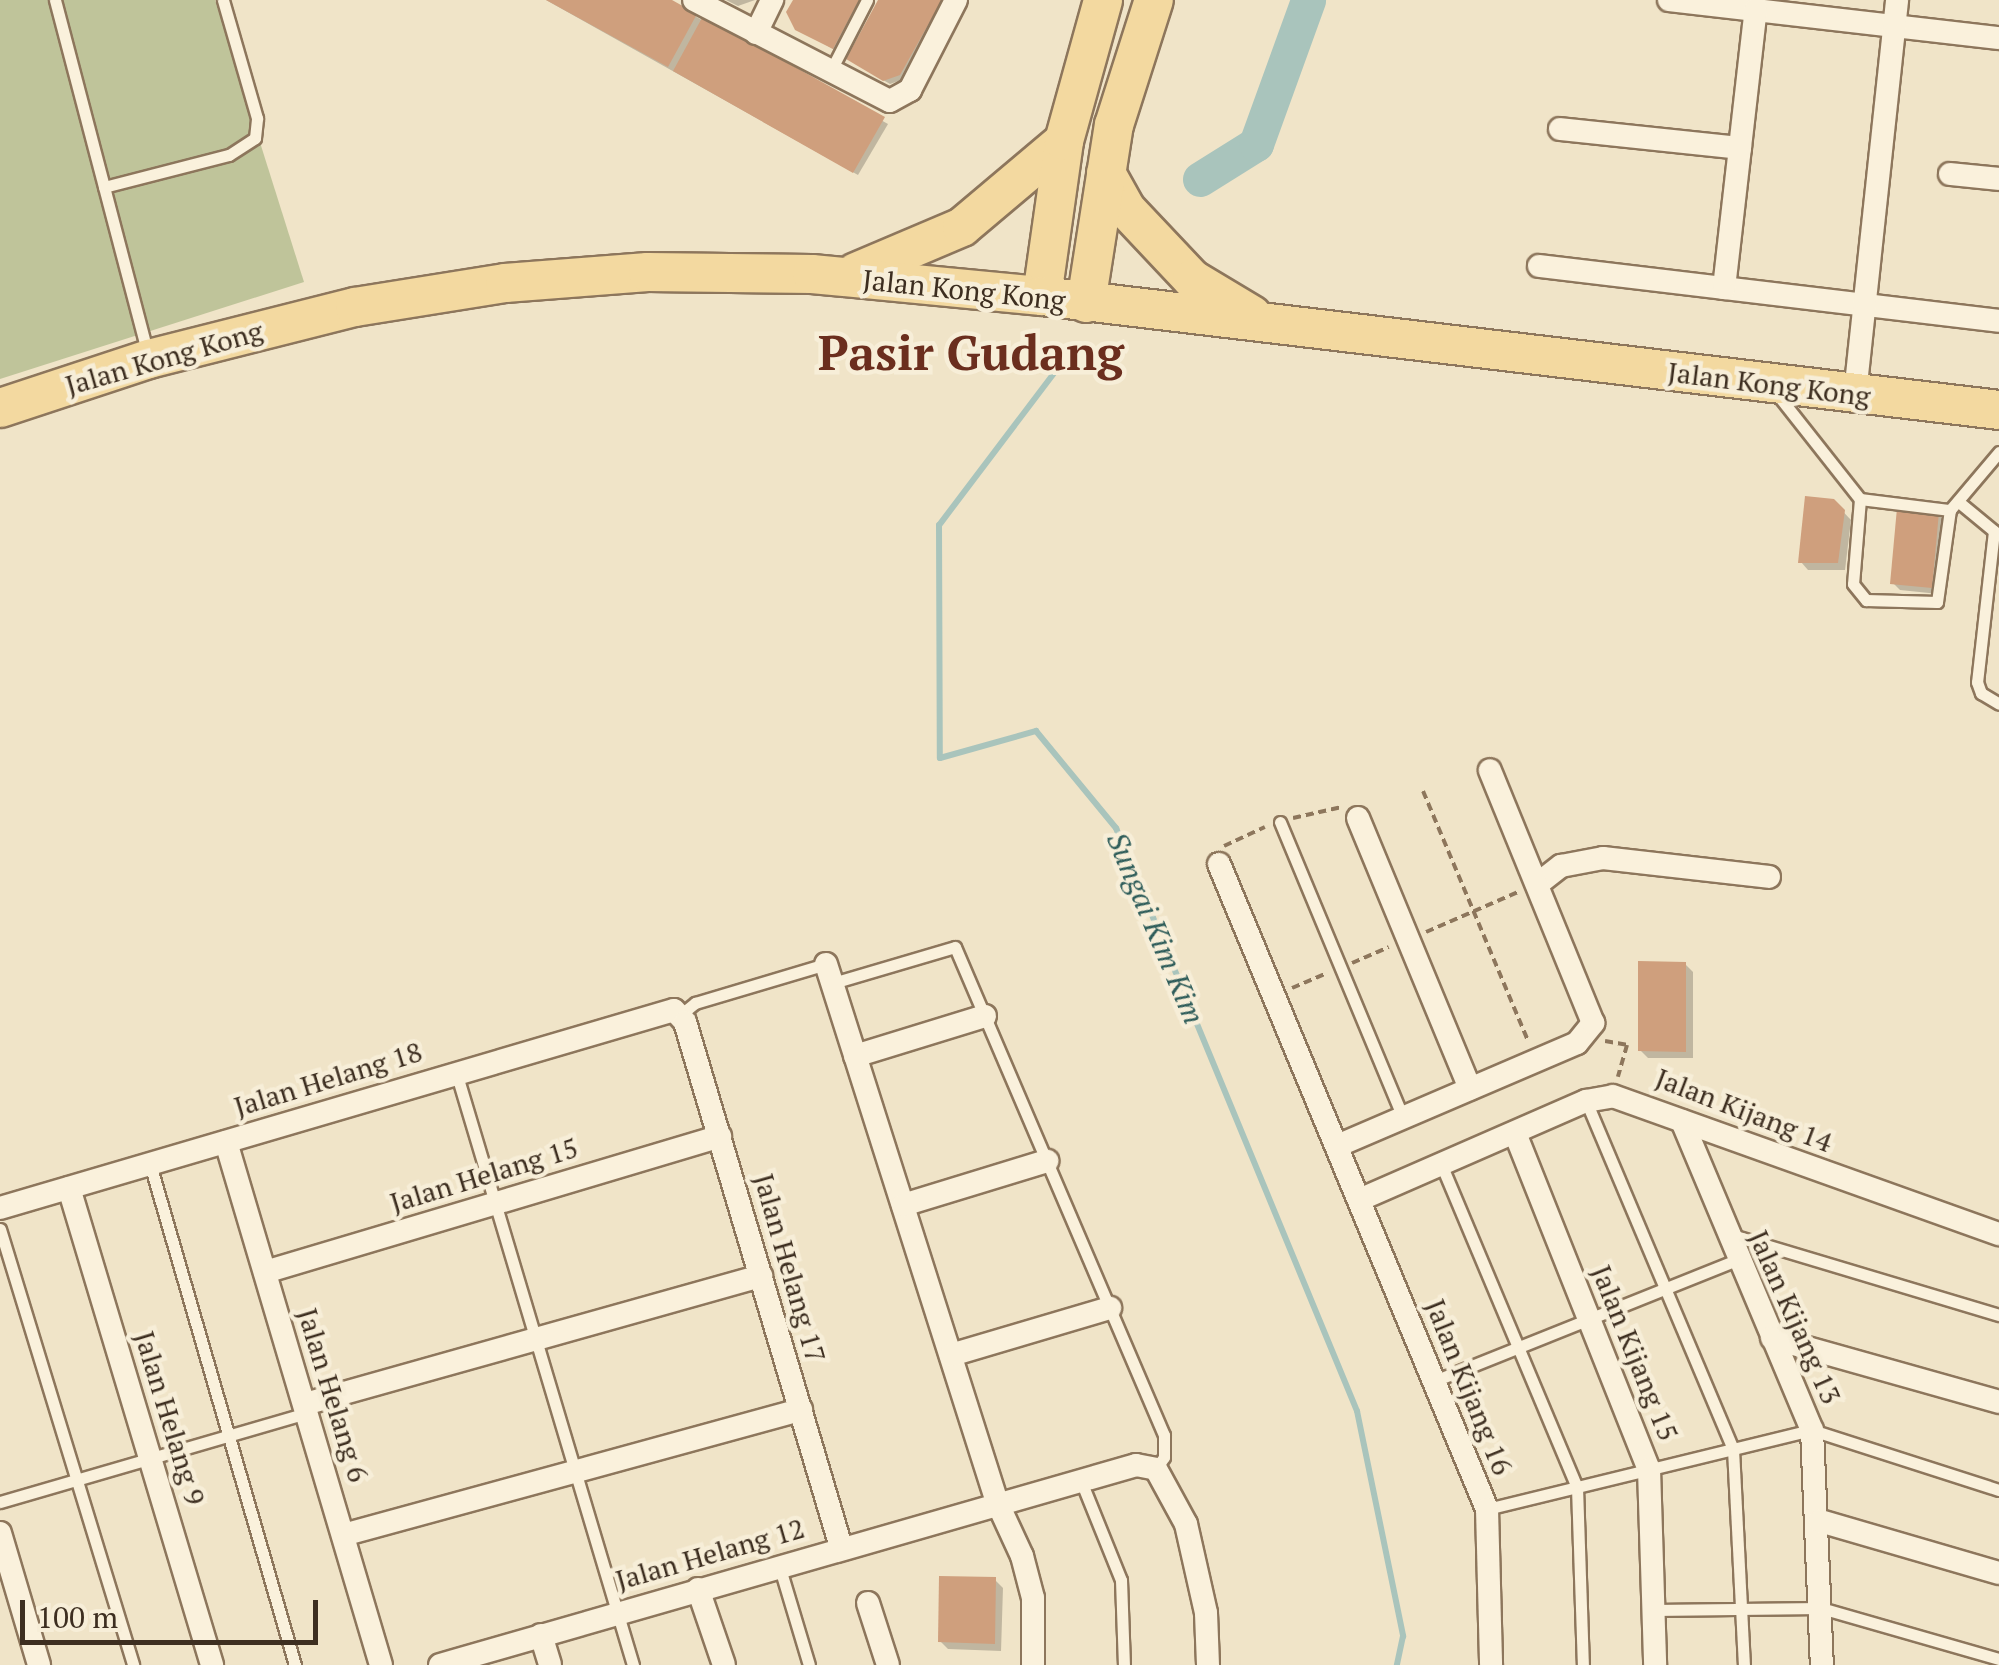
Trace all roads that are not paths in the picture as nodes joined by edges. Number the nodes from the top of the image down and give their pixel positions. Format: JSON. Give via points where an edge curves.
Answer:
{"nodes":[{"id":1,"x":54,"y":0,"type":"edge"},
{"id":2,"x":223,"y":0,"type":"edge"},
{"id":3,"x":694,"y":0,"type":"edge"},
{"id":4,"x":772,"y":0,"type":"edge"},
{"id":5,"x":867,"y":0,"type":"edge"},
{"id":6,"x":956,"y":0,"type":"edge"},
{"id":7,"x":1103,"y":0,"type":"edge"},
{"id":8,"x":1154,"y":0,"type":"edge"},
{"id":9,"x":1669,"y":0,"type":"edge"},
{"id":10,"x":1756,"y":9,"type":"junction"},
{"id":11,"x":1895,"y":12,"type":"edge"},
{"id":12,"x":756,"y":32,"type":"junction"},
{"id":13,"x":1999,"y":38,"type":"edge"},
{"id":14,"x":830,"y":72,"type":"junction"},
{"id":15,"x":1560,"y":129,"type":"dead end"},
{"id":16,"x":1064,"y":140,"type":"junction"},
{"id":17,"x":1740,"y":148,"type":"junction"},
{"id":18,"x":1106,"y":174,"type":"junction"},
{"id":19,"x":1950,"y":174,"type":"dead end"},
{"id":20,"x":1999,"y":178,"type":"edge"},
{"id":21,"x":104,"y":187,"type":"junction"},
{"id":22,"x":1538,"y":266,"type":"dead end"},
{"id":23,"x":839,"y":277,"type":"junction"},
{"id":24,"x":1724,"y":288,"type":"junction"},
{"id":25,"x":1042,"y":296,"type":"junction"},
{"id":26,"x":1864,"y":303,"type":"junction"},
{"id":27,"x":1086,"y":304,"type":"junction"},
{"id":28,"x":1999,"y":321,"type":"edge"},
{"id":29,"x":1278,"y":328,"type":"junction"},
{"id":30,"x":149,"y":359,"type":"junction"},
{"id":31,"x":1768,"y":384,"type":"junction"},
{"id":32,"x":1854,"y":394,"type":"junction"},
{"id":33,"x":0,"y":408,"type":"edge"},
{"id":34,"x":1999,"y":410,"type":"edge"},
{"id":35,"x":1999,"y":452,"type":"edge"},
{"id":36,"x":1860,"y":499,"type":"junction"},
{"id":37,"x":1955,"y":506,"type":"junction"},
{"id":38,"x":1998,"y":542,"type":"edge"},
{"id":39,"x":1999,"y":704,"type":"edge"},
{"id":40,"x":1490,"y":770,"type":"dead end"},
{"id":41,"x":1358,"y":818,"type":"dead end"},
{"id":42,"x":1280,"y":822,"type":"dead end"},
{"id":43,"x":1219,"y":864,"type":"dead end"},
{"id":44,"x":1769,"y":876,"type":"dead end"},
{"id":45,"x":1539,"y":883,"type":"junction"},
{"id":46,"x":829,"y":974,"type":"junction"},
{"id":47,"x":676,"y":1013,"type":"junction"},
{"id":48,"x":985,"y":1016,"type":"junction"},
{"id":49,"x":855,"y":1056,"type":"junction"},
{"id":50,"x":456,"y":1072,"type":"junction"},
{"id":51,"x":1470,"y":1089,"type":"junction"},
{"id":52,"x":1586,"y":1101,"type":"junction"},
{"id":53,"x":1403,"y":1118,"type":"junction"},
{"id":54,"x":1682,"y":1121,"type":"junction"},
{"id":55,"x":1515,"y":1133,"type":"junction"},
{"id":56,"x":720,"y":1136,"type":"junction"},
{"id":57,"x":226,"y":1142,"type":"junction"},
{"id":58,"x":1337,"y":1146,"type":"junction"},
{"id":59,"x":1047,"y":1161,"type":"junction"},
{"id":60,"x":150,"y":1164,"type":"junction"},
{"id":61,"x":1440,"y":1164,"type":"junction"},
{"id":62,"x":70,"y":1188,"type":"junction"},
{"id":63,"x":1359,"y":1200,"type":"junction"},
{"id":64,"x":494,"y":1204,"type":"junction"},
{"id":65,"x":903,"y":1205,"type":"junction"},
{"id":66,"x":0,"y":1208,"type":"edge"},
{"id":67,"x":0,"y":1229,"type":"edge"},
{"id":68,"x":1725,"y":1233,"type":"junction"},
{"id":69,"x":1999,"y":1234,"type":"edge"},
{"id":70,"x":1736,"y":1260,"type":"junction"},
{"id":71,"x":265,"y":1272,"type":"junction"},
{"id":72,"x":762,"y":1276,"type":"junction"},
{"id":73,"x":1664,"y":1284,"type":"junction"},
{"id":74,"x":1110,"y":1308,"type":"junction"},
{"id":75,"x":1588,"y":1316,"type":"junction"},
{"id":76,"x":1999,"y":1316,"type":"edge"},
{"id":77,"x":1772,"y":1338,"type":"junction"},
{"id":78,"x":534,"y":1340,"type":"junction"},
{"id":79,"x":1517,"y":1345,"type":"junction"},
{"id":80,"x":951,"y":1355,"type":"junction"},
{"id":81,"x":1434,"y":1381,"type":"junction"},
{"id":82,"x":1999,"y":1402,"type":"edge"},
{"id":83,"x":306,"y":1408,"type":"junction"},
{"id":84,"x":801,"y":1410,"type":"junction"},
{"id":85,"x":1812,"y":1430,"type":"junction"},
{"id":86,"x":230,"y":1435,"type":"junction"},
{"id":87,"x":1734,"y":1449,"type":"junction"},
{"id":88,"x":151,"y":1458,"type":"junction"},
{"id":89,"x":1156,"y":1469,"type":"junction"},
{"id":90,"x":1649,"y":1469,"type":"junction"},
{"id":91,"x":574,"y":1472,"type":"junction"},
{"id":92,"x":1080,"y":1477,"type":"junction"},
{"id":93,"x":78,"y":1479,"type":"junction"},
{"id":94,"x":1577,"y":1487,"type":"junction"},
{"id":95,"x":1999,"y":1490,"type":"edge"},
{"id":96,"x":0,"y":1502,"type":"edge"},
{"id":97,"x":997,"y":1502,"type":"junction"},
{"id":98,"x":1487,"y":1508,"type":"junction"},
{"id":99,"x":1820,"y":1521,"type":"junction"},
{"id":100,"x":0,"y":1533,"type":"edge"},
{"id":101,"x":344,"y":1535,"type":"junction"},
{"id":102,"x":841,"y":1547,"type":"junction"},
{"id":103,"x":779,"y":1565,"type":"junction"},
{"id":104,"x":1999,"y":1574,"type":"edge"},
{"id":105,"x":698,"y":1589,"type":"junction"},
{"id":106,"x":868,"y":1604,"type":"dead end"},
{"id":107,"x":1741,"y":1607,"type":"junction"},
{"id":108,"x":1821,"y":1608,"type":"junction"},
{"id":109,"x":1653,"y":1610,"type":"junction"},
{"id":110,"x":617,"y":1613,"type":"junction"},
{"id":111,"x":541,"y":1635,"type":"junction"},
{"id":112,"x":1999,"y":1659,"type":"edge"},
{"id":113,"x":456,"y":1663,"type":"edge"},
{"id":114,"x":39,"y":1665,"type":"edge"},
{"id":115,"x":133,"y":1665,"type":"edge"},
{"id":116,"x":212,"y":1665,"type":"edge"},
{"id":117,"x":294,"y":1665,"type":"edge"},
{"id":118,"x":382,"y":1665,"type":"edge"},
{"id":119,"x":550,"y":1665,"type":"edge"},
{"id":120,"x":633,"y":1665,"type":"edge"},
{"id":121,"x":724,"y":1665,"type":"edge"},
{"id":122,"x":809,"y":1665,"type":"edge"},
{"id":123,"x":888,"y":1665,"type":"edge"},
{"id":124,"x":1033,"y":1665,"type":"edge"},
{"id":125,"x":1124,"y":1665,"type":"edge"},
{"id":126,"x":1208,"y":1665,"type":"edge"},
{"id":127,"x":1492,"y":1665,"type":"edge"},
{"id":128,"x":1583,"y":1665,"type":"edge"},
{"id":129,"x":1655,"y":1665,"type":"edge"},
{"id":130,"x":1744,"y":1665,"type":"edge"},
{"id":131,"x":1822,"y":1665,"type":"edge"}],
"edges":[{"from":1,"to":21,"type":"lane"},
{"from":2,"to":21,"type":"lane","via":[[257,118],[255,138],[229,155]]},
{"from":3,"to":12,"type":"street"},
{"from":4,"to":12,"type":"street"},
{"from":5,"to":14,"type":"lane"},
{"from":6,"to":14,"type":"street","via":[[905,96],[890,101]]},
{"from":7,"to":16,"type":"main road"},
{"from":8,"to":18,"type":"main road","via":[[1114,125]]},
{"from":9,"to":10,"type":"street"},
{"from":10,"to":11,"type":"street"},
{"from":10,"to":17,"type":"street"},
{"from":11,"to":13,"type":"street"},
{"from":11,"to":26,"type":"street"},
{"from":12,"to":14,"type":"street"},
{"from":15,"to":17,"type":"street"},
{"from":16,"to":23,"type":"main road","via":[[962,226],[897,260]]},
{"from":16,"to":25,"type":"main road"},
{"from":17,"to":24,"type":"street"},
{"from":18,"to":27,"type":"main road"},
{"from":18,"to":29,"type":"main road","via":[[1126,209],[1192,279]]},
{"from":19,"to":20,"type":"street"},
{"from":21,"to":30,"type":"lane"},
{"from":22,"to":24,"type":"street"},
{"from":23,"to":25,"type":"main road","name":"Jalan Kong Kong"},
{"from":23,"to":30,"type":"main road","name":"Jalan Kong Kong","via":[[648,272],[505,283],[356,307]]},
{"from":24,"to":26,"type":"street"},
{"from":25,"to":27,"type":"main road","name":"Jalan Kong Kong"},
{"from":26,"to":28,"type":"street"},
{"from":26,"to":32,"type":"street"},
{"from":27,"to":29,"type":"main road","name":"Jalan Kong Kong"},
{"from":29,"to":31,"type":"main road","name":"Jalan Kong Kong"},
{"from":30,"to":33,"type":"main road","name":"Jalan Kong Kong"},
{"from":31,"to":32,"type":"main road","name":"Jalan Kong Kong"},
{"from":31,"to":36,"type":"lane"},
{"from":32,"to":34,"type":"main road","name":"Jalan Kong Kong"},
{"from":35,"to":37,"type":"lane"},
{"from":36,"to":37,"type":"lane"},
{"from":36,"to":37,"type":"lane","via":[[1853,584],[1866,600],[1937,602]]},
{"from":37,"to":38,"type":"lane","via":[[1986,519]]},
{"from":38,"to":39,"type":"lane","via":[[1978,682],[1981,693]]},
{"from":40,"to":45,"type":"street"},
{"from":41,"to":51,"type":"street"},
{"from":42,"to":53,"type":"lane"},
{"from":43,"to":58,"type":"street","name":"Jalan Kijang 16"},
{"from":44,"to":45,"type":"street","via":[[1603,858],[1562,866]]},
{"from":45,"to":51,"type":"street","via":[[1593,1023],[1586,1038]]},
{"from":46,"to":47,"type":"lane"},
{"from":46,"to":48,"type":"lane","via":[[955,947]]},
{"from":46,"to":49,"type":"street"},
{"from":47,"to":50,"type":"street","name":"Jalan Helang 18"},
{"from":47,"to":56,"type":"street","name":"Jalan Helang 17"},
{"from":48,"to":49,"type":"street"},
{"from":48,"to":59,"type":"lane"},
{"from":49,"to":65,"type":"street"},
{"from":50,"to":57,"type":"street","name":"Jalan Helang 18"},
{"from":50,"to":64,"type":"lane"},
{"from":51,"to":53,"type":"street"},
{"from":52,"to":54,"type":"street","name":"Jalan Kijang 14","via":[[1612,1096]]},
{"from":52,"to":55,"type":"street","name":"Jalan Kijang 14"},
{"from":52,"to":73,"type":"lane"},
{"from":53,"to":58,"type":"street"},
{"from":54,"to":68,"type":"street","name":"Jalan Kijang 13"},
{"from":54,"to":69,"type":"street","name":"Jalan Kijang 14"},
{"from":55,"to":61,"type":"street","name":"Jalan Kijang 14"},
{"from":55,"to":75,"type":"street","name":"Jalan Kijang 15"},
{"from":56,"to":64,"type":"street","name":"Jalan Helang 15"},
{"from":56,"to":72,"type":"street","name":"Jalan Helang 17"},
{"from":57,"to":60,"type":"street","name":"Jalan Helang 18"},
{"from":57,"to":71,"type":"street","name":"Jalan Helang 6"},
{"from":58,"to":63,"type":"street","name":"Jalan Kijang 16"},
{"from":59,"to":65,"type":"street"},
{"from":59,"to":74,"type":"lane"},
{"from":60,"to":62,"type":"street","name":"Jalan Helang 18"},
{"from":60,"to":86,"type":"lane"},
{"from":61,"to":63,"type":"street","name":"Jalan Kijang 14"},
{"from":61,"to":79,"type":"lane"},
{"from":62,"to":66,"type":"street","name":"Jalan Helang 18"},
{"from":62,"to":88,"type":"street","name":"Jalan Helang 9"},
{"from":63,"to":81,"type":"street","name":"Jalan Kijang 16"},
{"from":64,"to":71,"type":"street","name":"Jalan Helang 15"},
{"from":64,"to":78,"type":"lane"},
{"from":65,"to":80,"type":"street"},
{"from":67,"to":93,"type":"lane"},
{"from":68,"to":70,"type":"street","name":"Jalan Kijang 13"},
{"from":68,"to":76,"type":"lane"},
{"from":70,"to":73,"type":"lane"},
{"from":70,"to":77,"type":"street","name":"Jalan Kijang 13"},
{"from":71,"to":83,"type":"street","name":"Jalan Helang 6"},
{"from":72,"to":78,"type":"street"},
{"from":72,"to":84,"type":"street","name":"Jalan Helang 17"},
{"from":73,"to":75,"type":"lane"},
{"from":73,"to":87,"type":"lane"},
{"from":74,"to":80,"type":"street"},
{"from":74,"to":89,"type":"lane","via":[[1164,1435],[1164,1457]]},
{"from":75,"to":79,"type":"lane"},
{"from":75,"to":90,"type":"street","name":"Jalan Kijang 15"},
{"from":77,"to":82,"type":"street"},
{"from":77,"to":85,"type":"street","name":"Jalan Kijang 13"},
{"from":78,"to":83,"type":"street"},
{"from":78,"to":91,"type":"lane"},
{"from":79,"to":81,"type":"lane"},
{"from":79,"to":94,"type":"lane"},
{"from":80,"to":97,"type":"street"},
{"from":81,"to":98,"type":"street","name":"Jalan Kijang 16"},
{"from":83,"to":86,"type":"lane"},
{"from":83,"to":101,"type":"street","name":"Jalan Helang 6"},
{"from":84,"to":91,"type":"street"},
{"from":84,"to":102,"type":"street","name":"Jalan Helang 17"},
{"from":85,"to":87,"type":"lane"},
{"from":85,"to":95,"type":"lane"},
{"from":85,"to":99,"type":"street","name":"Jalan Kijang 13"},
{"from":86,"to":88,"type":"lane"},
{"from":86,"to":117,"type":"lane"},
{"from":87,"to":90,"type":"lane"},
{"from":87,"to":107,"type":"lane"},
{"from":88,"to":93,"type":"lane"},
{"from":88,"to":116,"type":"street","name":"Jalan Helang 9"},
{"from":89,"to":92,"type":"street","name":"Jalan Helang 12","via":[[1136,1464]]},
{"from":89,"to":126,"type":"street","via":[[1186,1524],[1206,1613]]},
{"from":90,"to":94,"type":"lane"},
{"from":90,"to":109,"type":"street","name":"Jalan Kijang 15"},
{"from":91,"to":101,"type":"street"},
{"from":91,"to":110,"type":"lane"},
{"from":92,"to":97,"type":"street","name":"Jalan Helang 12"},
{"from":92,"to":125,"type":"lane","via":[[1121,1580]]},
{"from":93,"to":96,"type":"lane"},
{"from":93,"to":115,"type":"lane"},
{"from":94,"to":98,"type":"lane"},
{"from":94,"to":128,"type":"lane"},
{"from":97,"to":102,"type":"street","name":"Jalan Helang 12"},
{"from":97,"to":124,"type":"street","via":[[1033,1598]]},
{"from":98,"to":127,"type":"street","name":"Jalan Kijang 16"},
{"from":99,"to":104,"type":"street"},
{"from":99,"to":108,"type":"street","name":"Jalan Kijang 13"},
{"from":100,"to":114,"type":"street"},
{"from":101,"to":118,"type":"street","name":"Jalan Helang 6"},
{"from":102,"to":103,"type":"street","name":"Jalan Helang 12"},
{"from":103,"to":105,"type":"street","name":"Jalan Helang 12"},
{"from":103,"to":122,"type":"lane"},
{"from":105,"to":110,"type":"street","name":"Jalan Helang 12"},
{"from":105,"to":121,"type":"street"},
{"from":106,"to":123,"type":"street"},
{"from":107,"to":108,"type":"lane"},
{"from":107,"to":109,"type":"lane"},
{"from":107,"to":130,"type":"lane"},
{"from":108,"to":112,"type":"lane"},
{"from":108,"to":131,"type":"street","name":"Jalan Kijang 13"},
{"from":109,"to":129,"type":"street","name":"Jalan Kijang 15"},
{"from":110,"to":111,"type":"street","name":"Jalan Helang 12"},
{"from":110,"to":120,"type":"lane"},
{"from":111,"to":113,"type":"street","name":"Jalan Helang 12"},
{"from":111,"to":119,"type":"street"}]}
